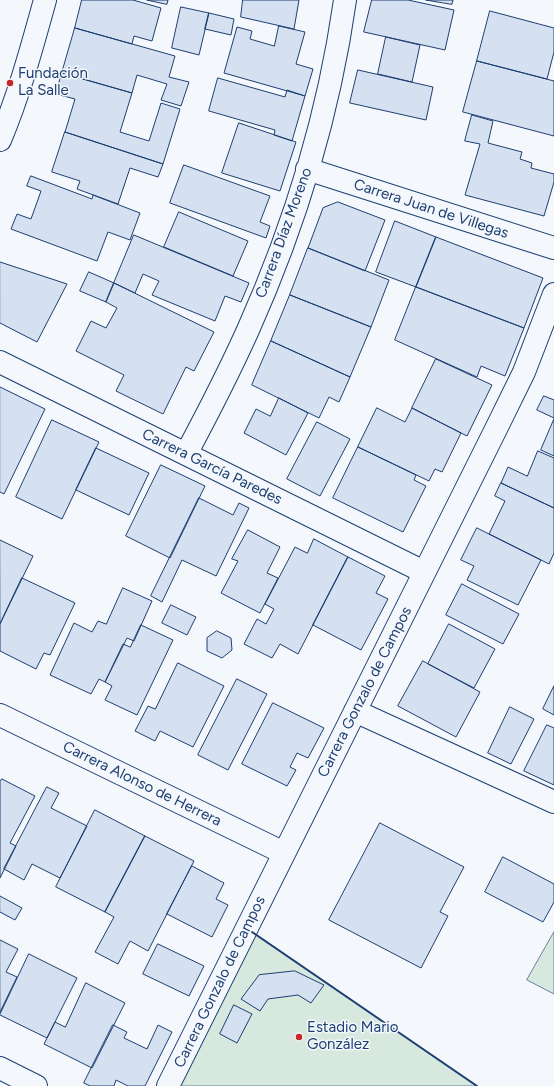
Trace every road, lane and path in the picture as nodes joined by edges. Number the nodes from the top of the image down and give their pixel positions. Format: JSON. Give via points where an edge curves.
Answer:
{"nodes":[{"id":1,"x":45,"y":0,"type":"edge"},
{"id":2,"x":345,"y":0,"type":"edge"},
{"id":3,"x":0,"y":140,"type":"edge"},
{"id":4,"x":307,"y":169,"type":"junction"},
{"id":5,"x":554,"y":248,"type":"edge"},
{"id":6,"x":554,"y":294,"type":"edge"},
{"id":7,"x":0,"y":362,"type":"edge"},
{"id":8,"x":186,"y":454,"type":"junction"},
{"id":9,"x":424,"y":572,"type":"junction"},
{"id":10,"x":355,"y":711,"type":"junction"},
{"id":11,"x":0,"y":715,"type":"edge"},
{"id":12,"x":554,"y":802,"type":"edge"},
{"id":13,"x":284,"y":853,"type":"junction"},
{"id":14,"x":0,"y":1068,"type":"edge"},
{"id":15,"x":36,"y":1086,"type":"edge"},
{"id":16,"x":168,"y":1086,"type":"edge"}],
"edges":[{"from":1,"to":3,"type":"street","via":[[32,50]]},
{"from":2,"to":4,"type":"street","name":"Carrera Díaz Moreno","via":[[337,56]]},
{"from":4,"to":5,"type":"street","name":"Carrera Juan de Villegas"},
{"from":4,"to":8,"type":"street","name":"Carrera Díaz Moreno","via":[[272,272],[248,329]]},
{"from":6,"to":9,"type":"street","name":"Carrera Gonzalo de Campos","via":[[524,372]]},
{"from":7,"to":8,"type":"street","name":"Carrera García Paredes"},
{"from":8,"to":9,"type":"street","name":"Carrera García Paredes"},
{"from":9,"to":10,"type":"street","name":"Carrera Gonzalo de Campos"},
{"from":10,"to":12,"type":"street"},
{"from":10,"to":13,"type":"street","name":"Carrera Gonzalo de Campos"},
{"from":11,"to":13,"type":"street","name":"Carrera Alonso de Herrera"},
{"from":13,"to":16,"type":"street","name":"Carrera Gonzalo de Campos"},
{"from":14,"to":15,"type":"street"}]}
